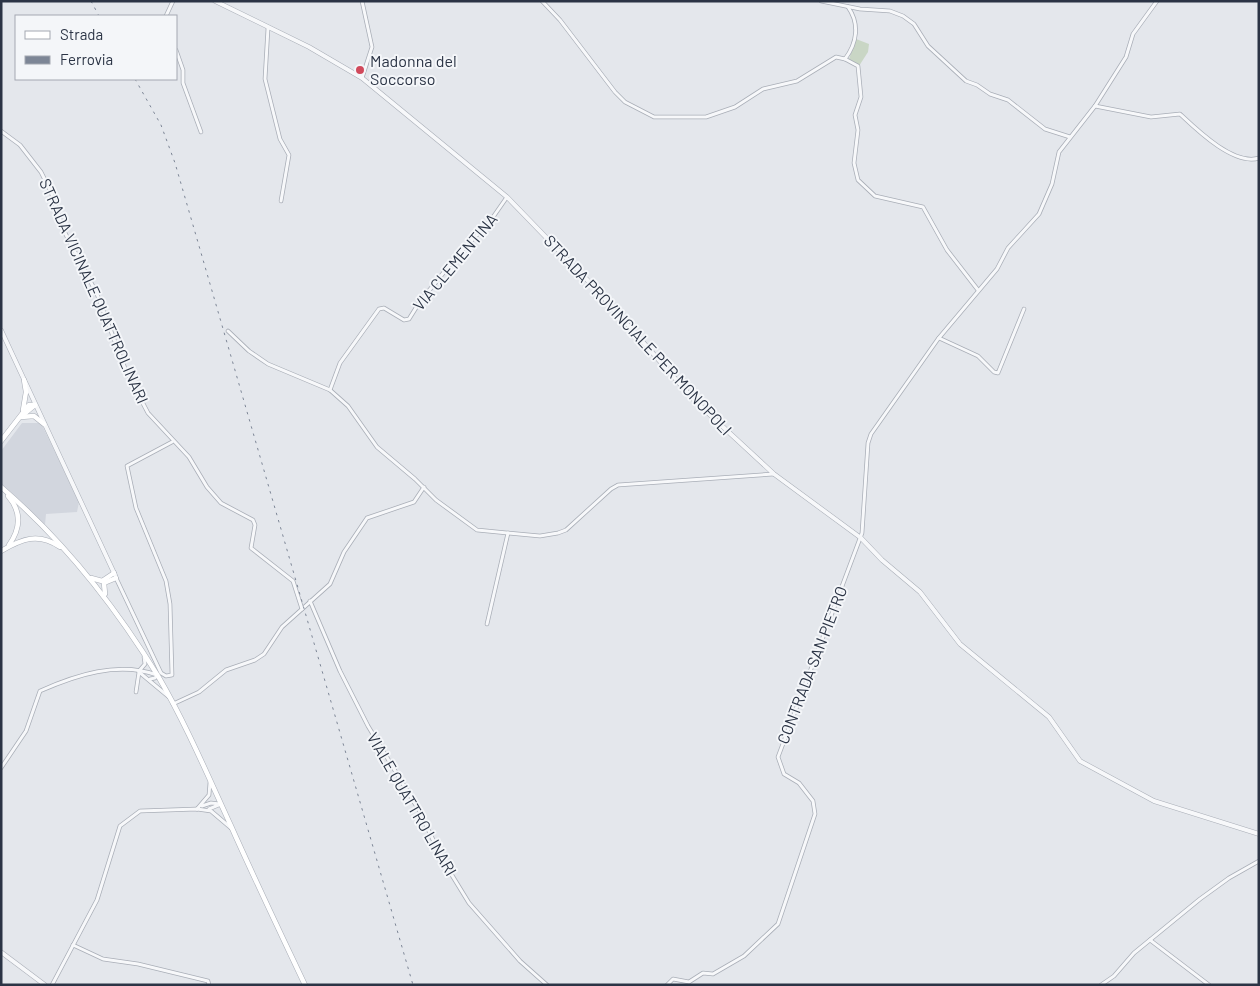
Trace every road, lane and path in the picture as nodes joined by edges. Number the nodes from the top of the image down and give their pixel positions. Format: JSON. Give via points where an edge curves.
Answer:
{"nodes":[{"id":1,"x":172,"y":1,"type":"edge"},
{"id":2,"x":215,"y":1,"type":"edge"},
{"id":3,"x":362,"y":1,"type":"edge"},
{"id":4,"x":542,"y":1,"type":"edge"},
{"id":5,"x":821,"y":1,"type":"edge"},
{"id":6,"x":1157,"y":1,"type":"edge"},
{"id":7,"x":848,"y":7,"type":"junction"},
{"id":8,"x":166,"y":15,"type":"edge"},
{"id":9,"x":268,"y":28,"type":"junction"},
{"id":10,"x":178,"y":56,"type":"edge"},
{"id":11,"x":845,"y":59,"type":"junction"},
{"id":12,"x":362,"y":78,"type":"junction"},
{"id":13,"x":1095,"y":106,"type":"junction"},
{"id":14,"x":1,"y":131,"type":"edge"},
{"id":15,"x":201,"y":132,"type":"dead end"},
{"id":16,"x":1070,"y":137,"type":"junction"},
{"id":17,"x":1259,"y":158,"type":"edge"},
{"id":18,"x":507,"y":197,"type":"junction"},
{"id":19,"x":281,"y":201,"type":"dead end"},
{"id":20,"x":978,"y":290,"type":"junction"},
{"id":21,"x":1024,"y":309,"type":"dead end"},
{"id":22,"x":1,"y":330,"type":"edge"},
{"id":23,"x":228,"y":331,"type":"dead end"},
{"id":24,"x":939,"y":338,"type":"junction"},
{"id":25,"x":24,"y":380,"type":"junction"},
{"id":26,"x":330,"y":390,"type":"junction"},
{"id":27,"x":36,"y":405,"type":"junction"},
{"id":28,"x":20,"y":417,"type":"junction"},
{"id":29,"x":44,"y":424,"type":"junction"},
{"id":30,"x":1,"y":441,"type":"edge"},
{"id":31,"x":172,"y":442,"type":"junction"},
{"id":32,"x":774,"y":474,"type":"junction"},
{"id":33,"x":2,"y":487,"type":"edge"},
{"id":34,"x":425,"y":488,"type":"junction"},
{"id":35,"x":508,"y":533,"type":"junction"},
{"id":36,"x":861,"y":538,"type":"junction"},
{"id":37,"x":8,"y":546,"type":"junction"},
{"id":38,"x":1,"y":550,"type":"edge"},
{"id":39,"x":67,"y":552,"type":"junction"},
{"id":40,"x":86,"y":574,"type":"junction"},
{"id":41,"x":115,"y":575,"type":"junction"},
{"id":42,"x":105,"y":598,"type":"junction"},
{"id":43,"x":310,"y":601,"type":"junction"},
{"id":44,"x":302,"y":609,"type":"junction"},
{"id":45,"x":487,"y":624,"type":"dead end"},
{"id":46,"x":144,"y":655,"type":"junction"},
{"id":47,"x":139,"y":672,"type":"junction"},
{"id":48,"x":157,"y":674,"type":"junction"},
{"id":49,"x":150,"y":679,"type":"junction"},
{"id":50,"x":136,"y":692,"type":"dead end"},
{"id":51,"x":170,"y":698,"type":"junction"},
{"id":52,"x":173,"y":704,"type":"junction"},
{"id":53,"x":1,"y":768,"type":"edge"},
{"id":54,"x":209,"y":779,"type":"junction"},
{"id":55,"x":221,"y":804,"type":"junction"},
{"id":56,"x":198,"y":808,"type":"junction"},
{"id":57,"x":206,"y":810,"type":"junction"},
{"id":58,"x":233,"y":830,"type":"junction"},
{"id":59,"x":1259,"y":834,"type":"edge"},
{"id":60,"x":1259,"y":861,"type":"edge"},
{"id":61,"x":1150,"y":940,"type":"junction"},
{"id":62,"x":73,"y":945,"type":"junction"},
{"id":63,"x":1,"y":952,"type":"edge"},
{"id":64,"x":45,"y":985,"type":"edge"},
{"id":65,"x":52,"y":985,"type":"edge"},
{"id":66,"x":209,"y":985,"type":"edge"},
{"id":67,"x":305,"y":985,"type":"edge"},
{"id":68,"x":547,"y":985,"type":"edge"},
{"id":69,"x":667,"y":985,"type":"edge"},
{"id":70,"x":1102,"y":985,"type":"edge"},
{"id":71,"x":1209,"y":985,"type":"edge"}],
"edges":[{"from":1,"to":8,"type":"street"},
{"from":2,"to":9,"type":"street","name":"STRADA PROVINCIALE PER MONOPOLI"},
{"from":3,"to":12,"type":"street","via":[[372,47]]},
{"from":4,"to":11,"type":"street","via":[[615,92],[625,102],[654,117],[699,118],[714,114],[735,107],[763,89],[798,81],[836,57]]},
{"from":5,"to":7,"type":"street"},
{"from":6,"to":13,"type":"street","name":"CONTRADA SAN PIETRO","via":[[1137,28],[1126,57]]},
{"from":7,"to":11,"type":"street","via":[[856,25],[853,48]]},
{"from":7,"to":16,"type":"street","via":[[890,11],[910,20],[928,46],[966,81],[1008,100],[1045,129]]},
{"from":9,"to":12,"type":"street","name":"STRADA PROVINCIALE PER MONOPOLI"},
{"from":9,"to":19,"type":"street","via":[[265,76],[280,139],[289,155]]},
{"from":10,"to":15,"type":"street","via":[[183,83]]},
{"from":11,"to":20,"type":"street","via":[[858,66],[860,72],[861,102],[855,116],[858,130],[854,163],[858,180],[875,196],[923,207],[947,250]]},
{"from":12,"to":18,"type":"street","name":"STRADA PROVINCIALE PER MONOPOLI"},
{"from":13,"to":16,"type":"street","name":"CONTRADA SAN PIETRO"},
{"from":13,"to":17,"type":"street","via":[[1151,117],[1180,114],[1202,134],[1238,157]]},
{"from":14,"to":31,"type":"street","name":"STRADA VICINALE QUATTROLINARI","via":[[20,145],[41,172],[70,245],[97,294],[126,371],[148,413]]},
{"from":16,"to":20,"type":"street","name":"CONTRADA SAN PIETRO","via":[[1058,154],[1052,184],[1039,214],[1008,248],[997,269]]},
{"from":18,"to":26,"type":"street","name":"VIA CLEMENTINA","via":[[409,319],[404,320],[384,308],[379,309],[340,363]]},
{"from":18,"to":32,"type":"street","name":"STRADA PROVINCIALE PER MONOPOLI","via":[[596,289],[695,400]]},
{"from":20,"to":24,"type":"street","name":"CONTRADA SAN PIETRO"},
{"from":21,"to":24,"type":"street","via":[[998,373],[978,356]]},
{"from":22,"to":25,"type":"street"},
{"from":23,"to":26,"type":"street","via":[[264,362]]},
{"from":24,"to":36,"type":"street","name":"CONTRADA SAN PIETRO","via":[[871,434]]},
{"from":25,"to":27,"type":"street"},
{"from":25,"to":28,"type":"main road","via":[[26,392]]},
{"from":26,"to":34,"type":"street","via":[[348,406],[374,444]]},
{"from":27,"to":28,"type":"main road","via":[[29,405]]},
{"from":27,"to":29,"type":"street"},
{"from":28,"to":29,"type":"main road","via":[[34,416]]},
{"from":28,"to":30,"type":"main road"},
{"from":29,"to":41,"type":"street"},
{"from":31,"to":41,"type":"street","via":[[127,466],[136,508],[166,581],[170,604],[172,675],[161,673]]},
{"from":31,"to":44,"type":"street","name":"STRADA VICINALE QUATTROLINARI","via":[[189,457],[221,503],[253,520],[251,548],[293,581]]},
{"from":32,"to":35,"type":"street","via":[[618,486],[598,499],[562,532],[543,536]]},
{"from":32,"to":36,"type":"street","name":"STRADA PROVINCIALE PER MONOPOLI"},
{"from":33,"to":37,"type":"main road","via":[[19,517],[19,527]]},
{"from":33,"to":39,"type":"main road"},
{"from":34,"to":35,"type":"street","via":[[474,529]]},
{"from":34,"to":43,"type":"street","via":[[421,488],[414,502],[367,518],[344,552],[330,584]]},
{"from":35,"to":45,"type":"street"},
{"from":36,"to":59,"type":"street","name":"STRADA PROVINCIALE PER MONOPOLI","via":[[926,598],[965,649],[1049,717],[1073,755],[1084,765],[1154,801]]},
{"from":36,"to":69,"type":"street","name":"CONTRADA SAN PIETRO","via":[[778,754],[780,768],[813,800],[815,814],[780,920],[744,956],[713,974],[702,973],[689,982],[673,979]]},
{"from":37,"to":38,"type":"main road"},
{"from":37,"to":39,"type":"main road","via":[[25,539],[40,538]]},
{"from":39,"to":40,"type":"main road"},
{"from":40,"to":41,"type":"main road","via":[[100,581]]},
{"from":40,"to":42,"type":"main road"},
{"from":41,"to":42,"type":"main road","via":[[104,585]]},
{"from":42,"to":46,"type":"main road"},
{"from":43,"to":44,"type":"street"},
{"from":43,"to":68,"type":"street","name":"VIALE QUATTRO LINARI","via":[[365,722],[420,812],[442,859],[464,895],[476,913]]},
{"from":44,"to":52,"type":"street","via":[[282,627],[261,656],[226,670],[199,692]]},
{"from":46,"to":47,"type":"street","via":[[145,664]]},
{"from":46,"to":48,"type":"main road"},
{"from":47,"to":48,"type":"street"},
{"from":47,"to":49,"type":"street"},
{"from":47,"to":50,"type":"street"},
{"from":47,"to":53,"type":"street","via":[[102,670],[40,691],[26,731]]},
{"from":48,"to":49,"type":"street"},
{"from":48,"to":51,"type":"main road"},
{"from":49,"to":51,"type":"street"},
{"from":51,"to":52,"type":"main road"},
{"from":52,"to":54,"type":"main road"},
{"from":54,"to":55,"type":"main road"},
{"from":54,"to":56,"type":"street","via":[[209,795]]},
{"from":55,"to":56,"type":"street","via":[[211,803]]},
{"from":55,"to":57,"type":"street"},
{"from":55,"to":58,"type":"main road"},
{"from":56,"to":57,"type":"street"},
{"from":56,"to":62,"type":"street","via":[[140,811],[120,826],[96,900]]},
{"from":57,"to":58,"type":"street","via":[[222,818]]},
{"from":58,"to":67,"type":"main road"},
{"from":60,"to":61,"type":"street","via":[[1207,894]]},
{"from":61,"to":70,"type":"street"},
{"from":61,"to":71,"type":"street"},
{"from":62,"to":65,"type":"street"},
{"from":62,"to":66,"type":"street","via":[[103,959],[165,970],[208,981]]},
{"from":63,"to":64,"type":"street"}]}
